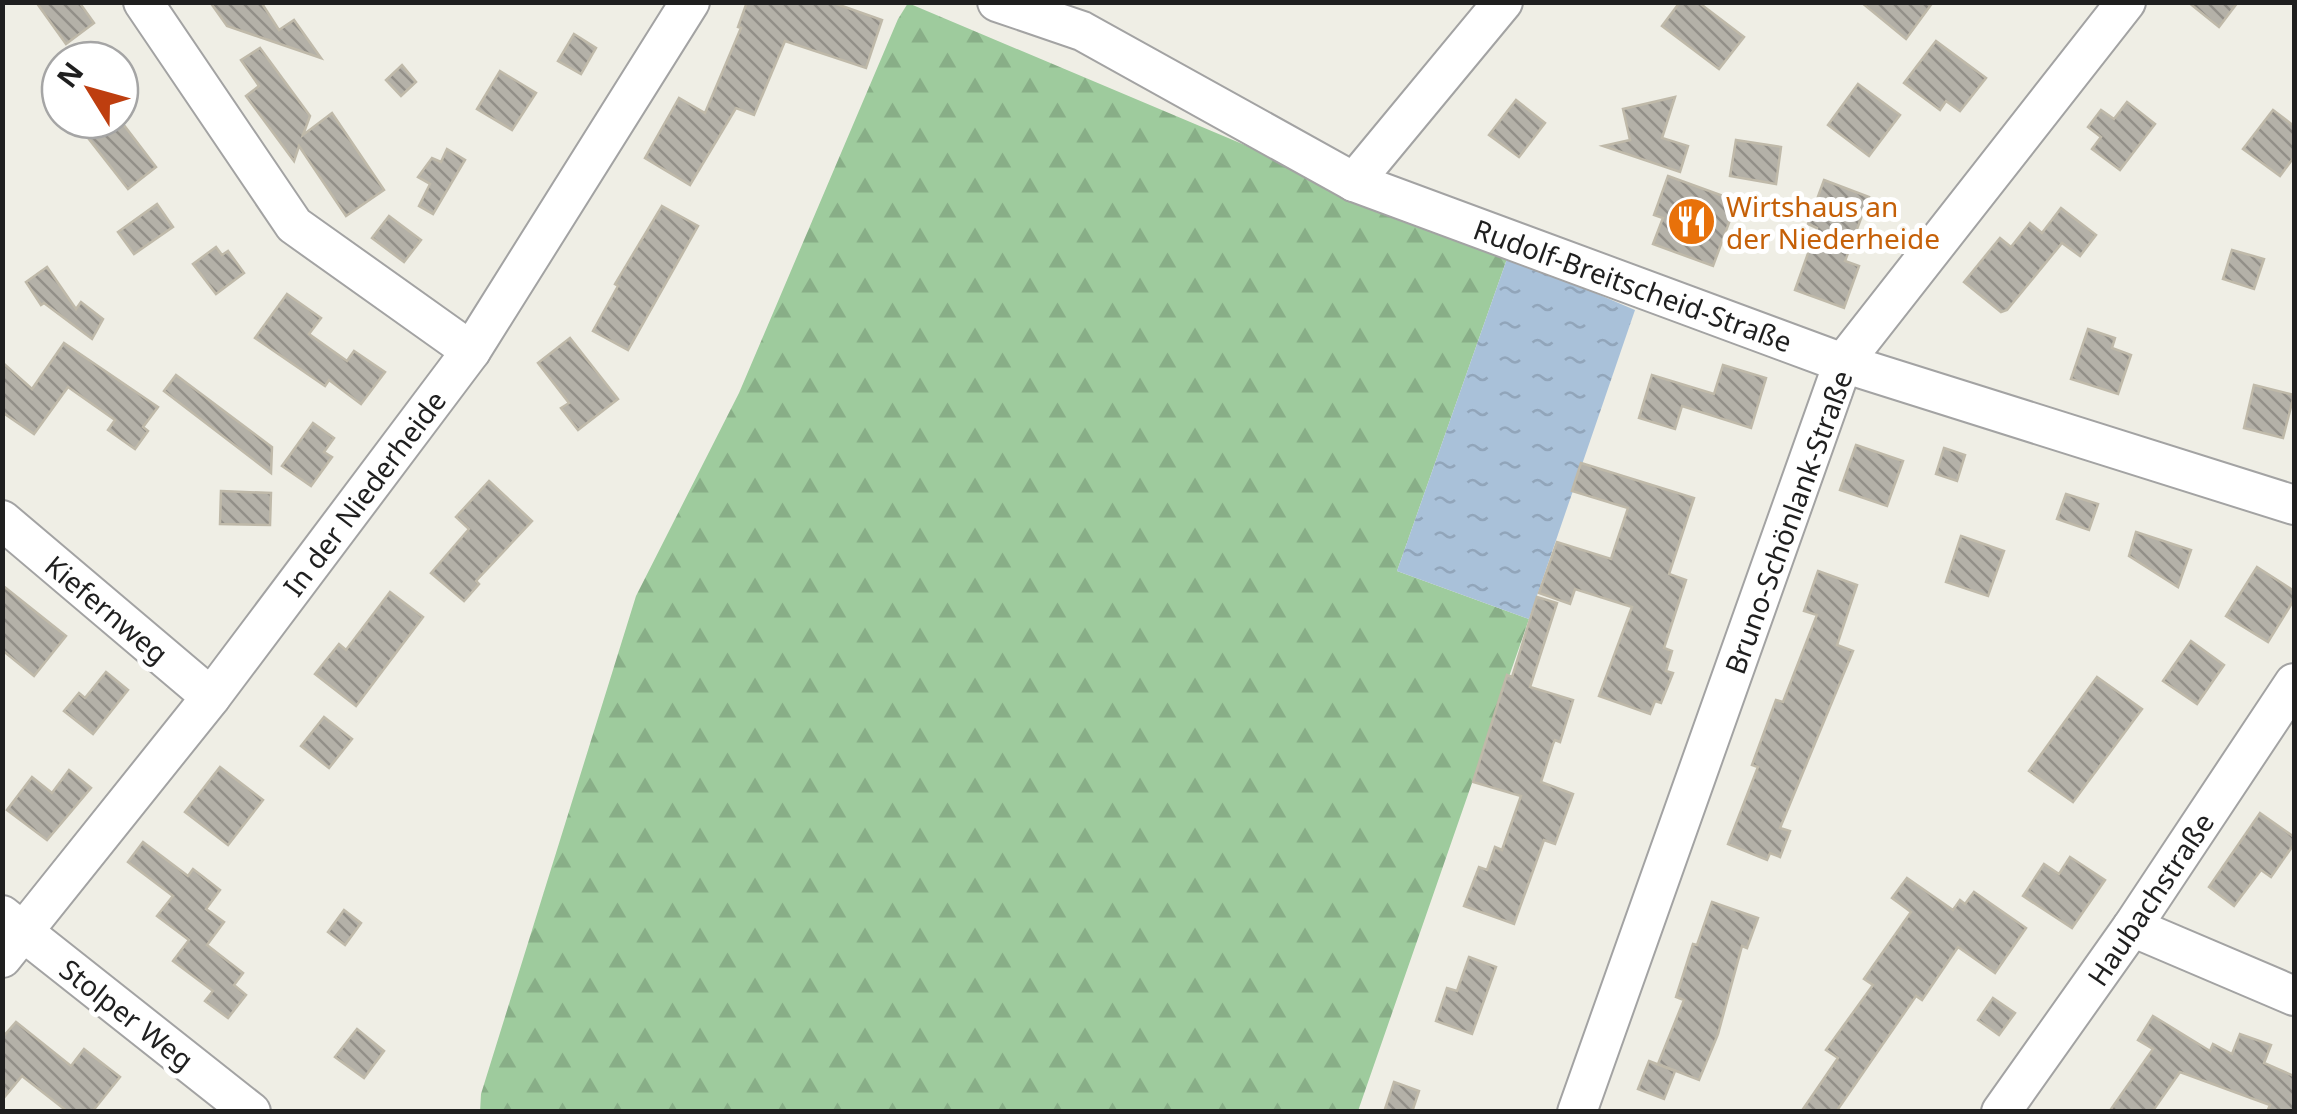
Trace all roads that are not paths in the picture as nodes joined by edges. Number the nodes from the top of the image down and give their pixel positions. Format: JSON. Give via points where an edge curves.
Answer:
{"nodes":[{"id":1,"x":143,"y":2,"type":"edge"},
{"id":2,"x":690,"y":2,"type":"edge"},
{"id":3,"x":998,"y":2,"type":"edge"},
{"id":4,"x":1503,"y":2,"type":"edge"},
{"id":5,"x":2126,"y":2,"type":"edge"},
{"id":6,"x":1354,"y":182,"type":"junction"},
{"id":7,"x":471,"y":351,"type":"junction"},
{"id":8,"x":1843,"y":363,"type":"junction"},
{"id":9,"x":2294,"y":505,"type":"edge"},
{"id":10,"x":2,"y":520,"type":"edge"},
{"id":11,"x":2294,"y":683,"type":"edge"},
{"id":12,"x":211,"y":697,"type":"junction"},
{"id":13,"x":2132,"y":928,"type":"junction"},
{"id":14,"x":9,"y":935,"type":"edge"},
{"id":15,"x":2294,"y":996,"type":"edge"},
{"id":16,"x":251,"y":1112,"type":"edge"},
{"id":17,"x":1577,"y":1112,"type":"edge"},
{"id":18,"x":2001,"y":1112,"type":"edge"}],
"edges":[{"from":1,"to":7,"type":"street","via":[[294,225]]},
{"from":2,"to":7,"type":"street","name":"In der Niederheide"},
{"from":3,"to":6,"type":"street","name":"Rudolf-Breitscheid-Straße","via":[[1082,31]]},
{"from":4,"to":6,"type":"street"},
{"from":5,"to":8,"type":"street","name":"Bruno-Schönlank-Straße"},
{"from":6,"to":8,"type":"street","name":"Rudolf-Breitscheid-Straße"},
{"from":7,"to":12,"type":"street","name":"In der Niederheide"},
{"from":8,"to":9,"type":"street","name":"Rudolf-Breitscheid-Straße"},
{"from":8,"to":17,"type":"street","name":"Bruno-Schönlank-Straße"},
{"from":10,"to":12,"type":"street","name":"Kiefernweg"},
{"from":11,"to":13,"type":"street","name":"Haubachstraße"},
{"from":12,"to":14,"type":"street","name":"In der Niederheide"},
{"from":13,"to":15,"type":"street"},
{"from":13,"to":18,"type":"street","name":"Haubachstraße"},
{"from":14,"to":16,"type":"street","name":"Stolper Weg"}]}
